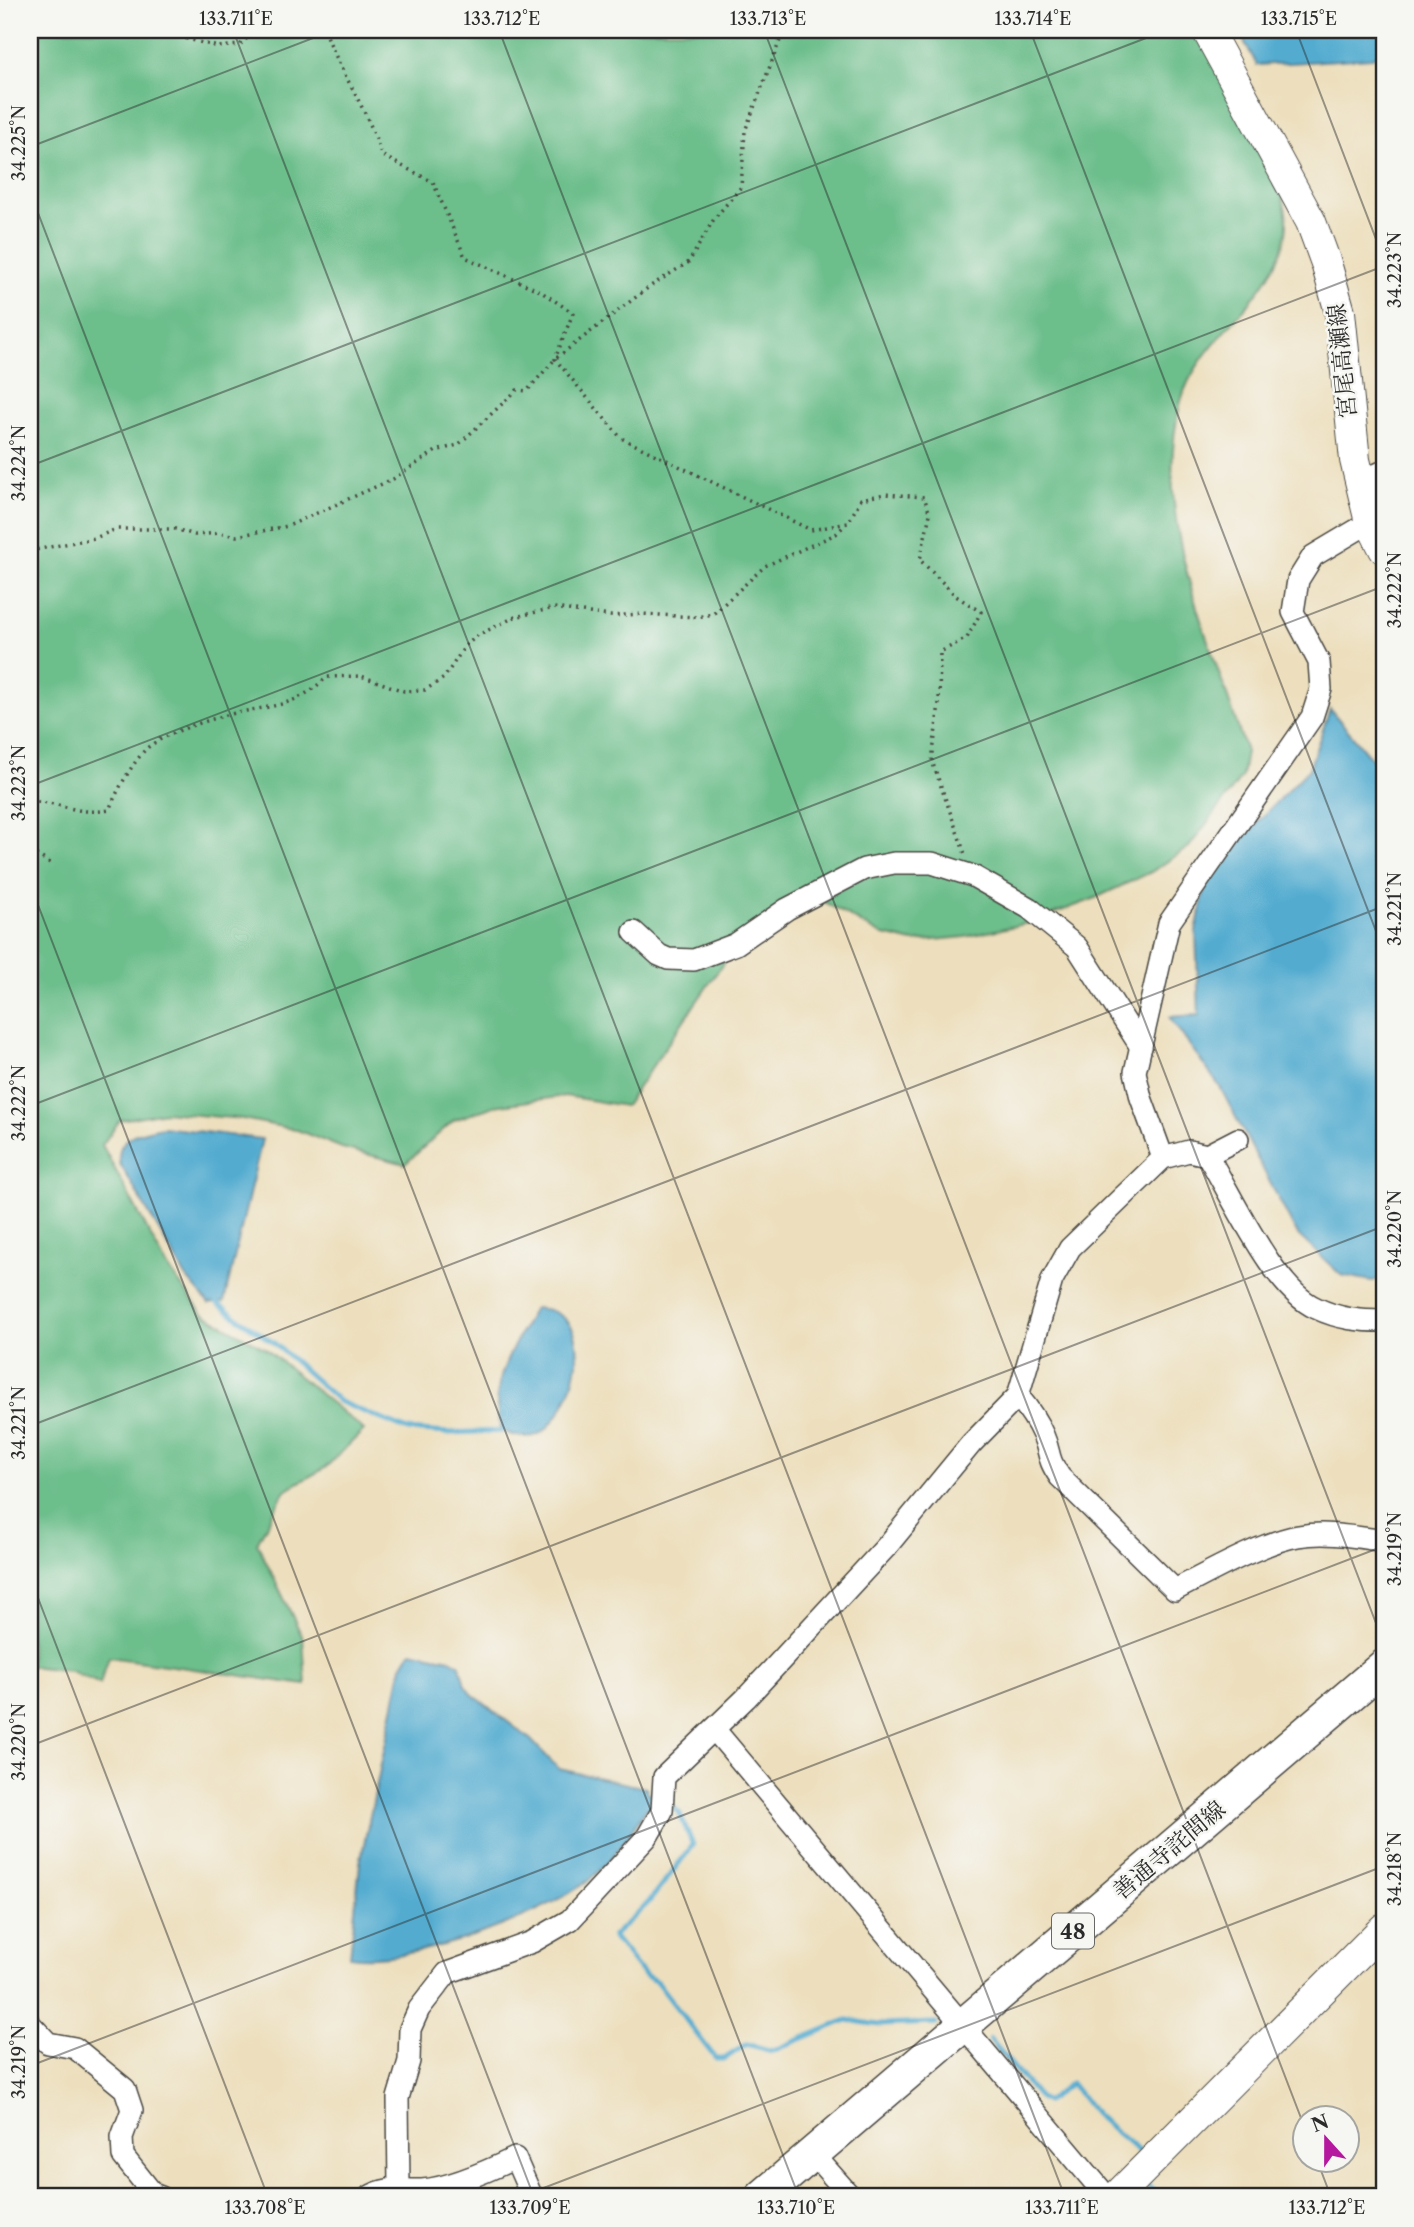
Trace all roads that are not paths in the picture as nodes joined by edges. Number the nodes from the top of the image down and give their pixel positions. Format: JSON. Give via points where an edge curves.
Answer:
{"nodes":[{"id":1,"x":1207,"y":30,"type":"edge"},
{"id":2,"x":1372,"y":477,"type":"edge"},
{"id":3,"x":1370,"y":522,"type":"junction"},
{"id":4,"x":1384,"y":549,"type":"edge"},
{"id":5,"x":634,"y":932,"type":"dead end"},
{"id":6,"x":1141,"y":1047,"type":"junction"},
{"id":7,"x":1238,"y":1139,"type":"dead end"},
{"id":8,"x":1207,"y":1156,"type":"junction"},
{"id":9,"x":1163,"y":1158,"type":"junction"},
{"id":10,"x":1384,"y":1321,"type":"edge"},
{"id":11,"x":1018,"y":1396,"type":"junction"},
{"id":12,"x":1384,"y":1541,"type":"edge"},
{"id":13,"x":1384,"y":1666,"type":"edge"},
{"id":14,"x":714,"y":1729,"type":"junction"},
{"id":15,"x":1384,"y":1928,"type":"edge"},
{"id":16,"x":30,"y":2024,"type":"edge"},
{"id":17,"x":963,"y":2025,"type":"junction"},
{"id":18,"x":814,"y":2155,"type":"junction"},
{"id":19,"x":399,"y":2188,"type":"junction"},
{"id":20,"x":161,"y":2197,"type":"edge"},
{"id":21,"x":369,"y":2197,"type":"edge"},
{"id":22,"x":532,"y":2197,"type":"edge"},
{"id":23,"x":762,"y":2197,"type":"edge"},
{"id":24,"x":851,"y":2197,"type":"edge"},
{"id":25,"x":1107,"y":2197,"type":"edge"},
{"id":26,"x":1116,"y":2197,"type":"edge"}],
"edges":[{"from":1,"to":2,"type":"main road","name":"宮尾高瀬線","via":[[1311,222],[1340,312],[1350,430]]},
{"from":2,"to":3,"type":"main road","name":"宮尾高瀬線"},
{"from":3,"to":4,"type":"main road","name":"宮尾高瀬線"},
{"from":3,"to":6,"type":"street","via":[[1313,556],[1298,580],[1293,612],[1319,662],[1321,689],[1312,717],[1169,923]]},
{"from":5,"to":6,"type":"street","via":[[659,955],[694,960],[736,944],[787,909],[864,869],[932,863],[972,876],[1029,908],[1077,947]]},
{"from":6,"to":9,"type":"street","via":[[1135,1072],[1140,1098]]},
{"from":7,"to":8,"type":"street"},
{"from":8,"to":9,"type":"street","via":[[1189,1151]]},
{"from":8,"to":10,"type":"street","via":[[1281,1280],[1313,1308],[1353,1321]]},
{"from":9,"to":11,"type":"street","via":[[1070,1248],[1052,1280]]},
{"from":11,"to":12,"type":"street","via":[[1045,1438],[1048,1460],[1060,1477],[1175,1590],[1224,1564],[1297,1536],[1335,1534]]},
{"from":11,"to":14,"type":"street","via":[[971,1444],[887,1546]]},
{"from":13,"to":17,"type":"main road","name":"善通寺詫間線","number":"48"},
{"from":14,"to":17,"type":"street"},
{"from":14,"to":19,"type":"street","via":[[664,1777],[662,1811],[648,1838],[570,1920],[533,1942],[446,1973],[419,2009],[410,2029],[409,2061],[398,2098]]},
{"from":15,"to":26,"type":"main road"},
{"from":16,"to":20,"type":"street","via":[[48,2043],[75,2048],[125,2089],[132,2110],[122,2137],[123,2156],[153,2194]]},
{"from":17,"to":18,"type":"main road","name":"善通寺詫間線","number":"48"},
{"from":17,"to":25,"type":"street"},
{"from":18,"to":23,"type":"main road","name":"善通寺詫間線","number":"48"},
{"from":18,"to":24,"type":"street"},
{"from":19,"to":21,"type":"street","via":[[380,2190]]},
{"from":19,"to":22,"type":"street","via":[[422,2190],[515,2158]]}]}
